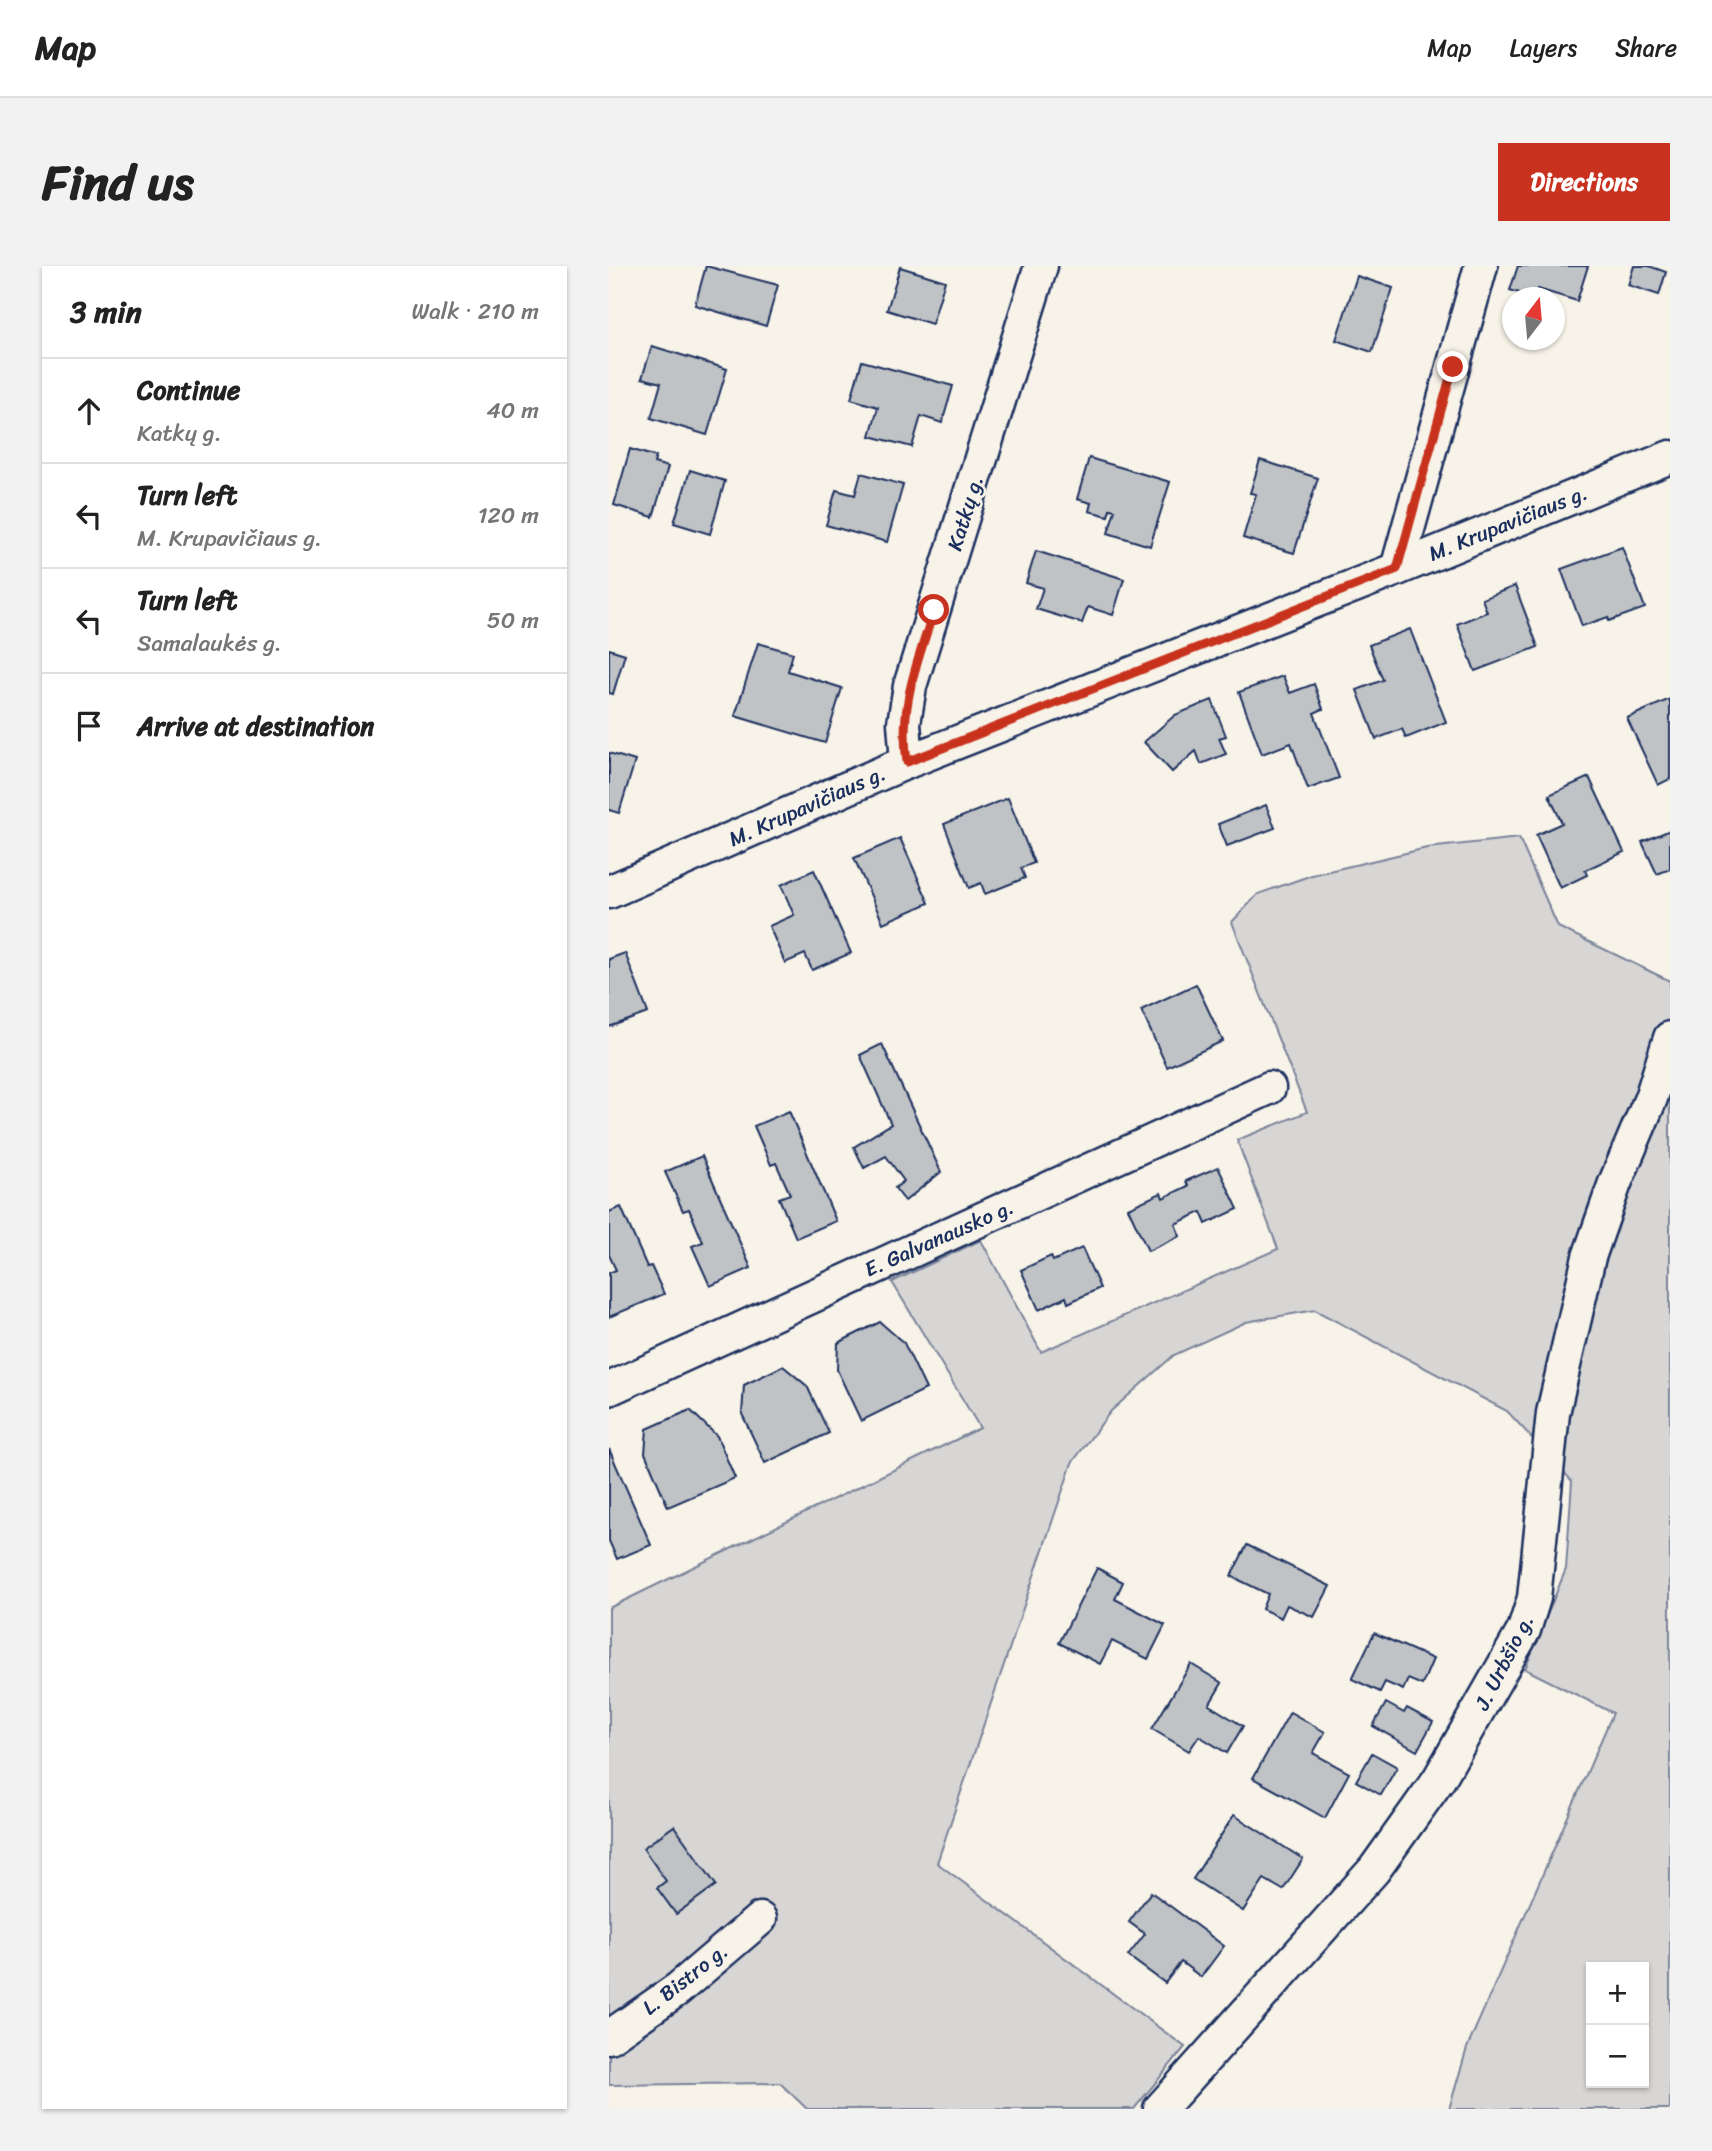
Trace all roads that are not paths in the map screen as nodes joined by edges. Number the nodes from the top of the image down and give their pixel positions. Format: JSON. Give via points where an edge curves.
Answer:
{"nodes":[{"id":1,"x":1041,"y":266,"type":"edge"},
{"id":2,"x":1481,"y":266,"type":"edge"},
{"id":3,"x":1670,"y":457,"type":"edge"},
{"id":4,"x":1397,"y":569,"type":"junction"},
{"id":5,"x":907,"y":762,"type":"junction"},
{"id":6,"x":609,"y":892,"type":"edge"},
{"id":7,"x":1670,"y":1038,"type":"edge"},
{"id":8,"x":1269,"y":1088,"type":"dead end"},
{"id":9,"x":609,"y":1389,"type":"edge"},
{"id":10,"x":760,"y":1919,"type":"dead end"},
{"id":11,"x":609,"y":2037,"type":"edge"},
{"id":12,"x":1160,"y":2109,"type":"edge"}],
"edges":[{"from":1,"to":5,"type":"street","name":"Katkų g.","via":[[911,686],[904,723]]},
{"from":2,"to":4,"type":"street"},
{"from":3,"to":4,"type":"street","name":"M. Krupavičiaus g."},
{"from":4,"to":5,"type":"street","name":"M. Krupavičiaus g."},
{"from":5,"to":6,"type":"street","name":"M. Krupavičiaus g."},
{"from":7,"to":12,"type":"street","name":"J. Urbšio g.","via":[[1589,1257],[1553,1413],[1534,1598],[1524,1630],[1439,1779],[1374,1870]]},
{"from":8,"to":9,"type":"street","name":"E. Galvanausko g."},
{"from":10,"to":11,"type":"street","name":"L. Bistro g.","via":[[678,1989]]}]}
